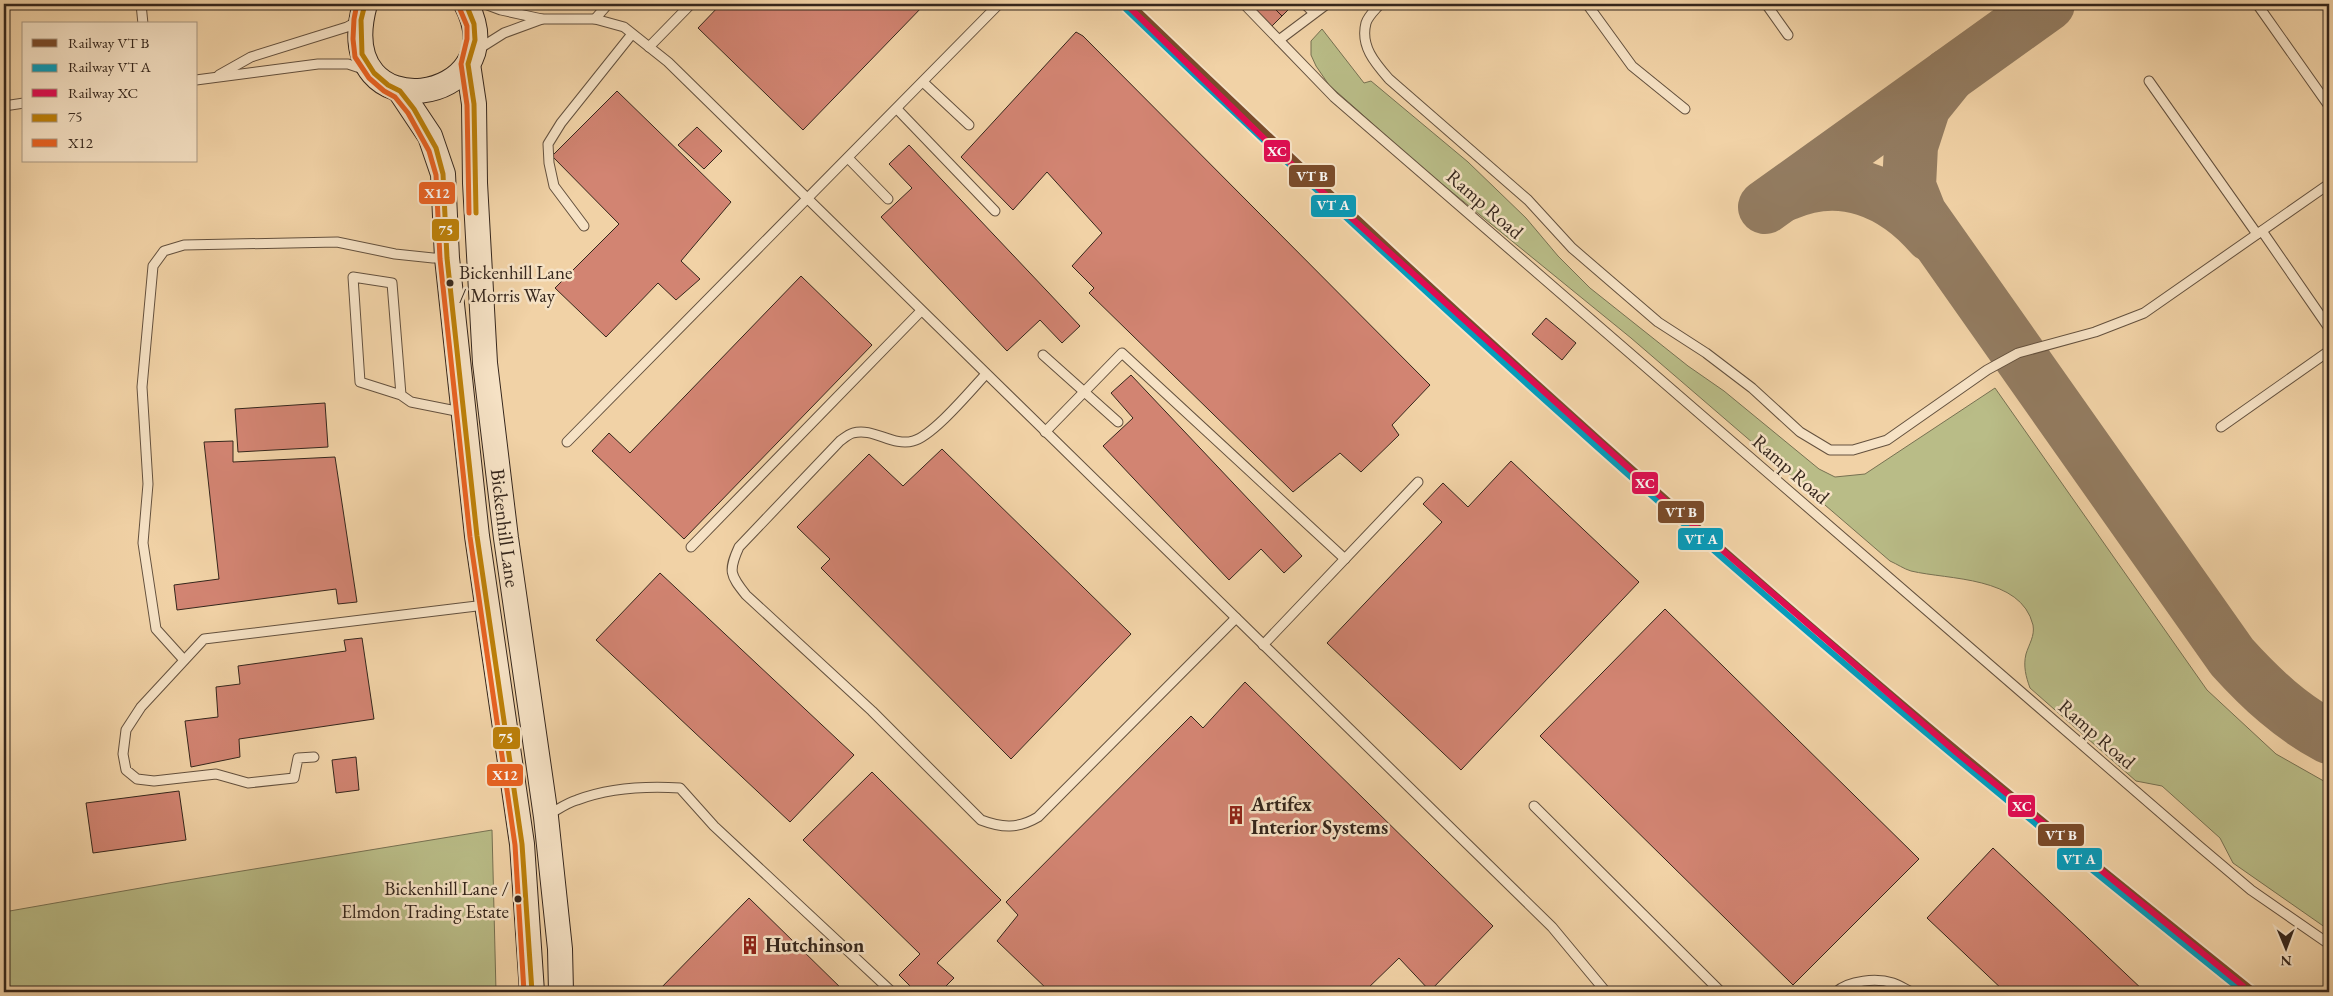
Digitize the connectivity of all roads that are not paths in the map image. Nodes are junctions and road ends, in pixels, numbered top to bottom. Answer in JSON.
{"nodes":[{"id":1,"x":141,"y":4,"type":"edge"},
{"id":2,"x":466,"y":4,"type":"edge"},
{"id":3,"x":485,"y":4,"type":"edge"},
{"id":4,"x":608,"y":4,"type":"edge"},
{"id":5,"x":691,"y":4,"type":"edge"},
{"id":6,"x":999,"y":4,"type":"edge"},
{"id":7,"x":1244,"y":4,"type":"edge"},
{"id":8,"x":1305,"y":4,"type":"edge"},
{"id":9,"x":1327,"y":4,"type":"edge"},
{"id":10,"x":1380,"y":4,"type":"edge"},
{"id":11,"x":1587,"y":4,"type":"edge"},
{"id":12,"x":1766,"y":4,"type":"edge"},
{"id":13,"x":2257,"y":4,"type":"edge"},
{"id":14,"x":363,"y":12,"type":"edge"},
{"id":15,"x":1314,"y":14,"type":"junction"},
{"id":16,"x":542,"y":19,"type":"junction"},
{"id":17,"x":595,"y":19,"type":"junction"},
{"id":18,"x":143,"y":22,"type":"edge"},
{"id":19,"x":632,"y":34,"type":"junction"},
{"id":20,"x":1788,"y":35,"type":"dead end"},
{"id":21,"x":1280,"y":40,"type":"junction"},
{"id":22,"x":649,"y":47,"type":"junction"},
{"id":23,"x":470,"y":59,"type":"junction"},
{"id":24,"x":374,"y":73,"type":"junction"},
{"id":25,"x":214,"y":78,"type":"junction"},
{"id":26,"x":198,"y":80,"type":"edge"},
{"id":27,"x":2149,"y":81,"type":"dead end"},
{"id":28,"x":923,"y":82,"type":"junction"},
{"id":29,"x":400,"y":91,"type":"junction"},
{"id":30,"x":22,"y":103,"type":"edge"},
{"id":31,"x":4,"y":106,"type":"edge"},
{"id":32,"x":2329,"y":106,"type":"edge"},
{"id":33,"x":897,"y":108,"type":"junction"},
{"id":34,"x":1685,"y":109,"type":"dead end"},
{"id":35,"x":969,"y":125,"type":"dead end"},
{"id":36,"x":848,"y":158,"type":"junction"},
{"id":37,"x":2329,"y":184,"type":"edge"},
{"id":38,"x":888,"y":199,"type":"dead end"},
{"id":39,"x":808,"y":200,"type":"junction"},
{"id":40,"x":995,"y":211,"type":"dead end"},
{"id":41,"x":584,"y":226,"type":"dead end"},
{"id":42,"x":2259,"y":233,"type":"junction"},
{"id":43,"x":447,"y":258,"type":"junction"},
{"id":44,"x":921,"y":311,"type":"junction"},
{"id":45,"x":2329,"y":328,"type":"edge"},
{"id":46,"x":2329,"y":350,"type":"edge"},
{"id":47,"x":1044,"y":355,"type":"dead end"},
{"id":48,"x":986,"y":374,"type":"junction"},
{"id":49,"x":1083,"y":393,"type":"junction"},
{"id":50,"x":401,"y":395,"type":"junction"},
{"id":51,"x":464,"y":412,"type":"junction"},
{"id":52,"x":1118,"y":422,"type":"dead end"},
{"id":53,"x":2221,"y":428,"type":"dead end"},
{"id":54,"x":1045,"y":432,"type":"junction"},
{"id":55,"x":567,"y":442,"type":"dead end"},
{"id":56,"x":1418,"y":482,"type":"dead end"},
{"id":57,"x":691,"y":547,"type":"dead end"},
{"id":58,"x":1345,"y":559,"type":"junction"},
{"id":59,"x":488,"y":605,"type":"junction"},
{"id":60,"x":1236,"y":618,"type":"junction"},
{"id":61,"x":1263,"y":645,"type":"junction"},
{"id":62,"x":184,"y":660,"type":"junction"},
{"id":63,"x":314,"y":757,"type":"dead end"},
{"id":64,"x":1534,"y":806,"type":"dead end"},
{"id":65,"x":546,"y":817,"type":"junction"},
{"id":66,"x":2329,"y":944,"type":"edge"},
{"id":67,"x":532,"y":992,"type":"edge"},
{"id":68,"x":561,"y":992,"type":"edge"},
{"id":69,"x":892,"y":992,"type":"edge"},
{"id":70,"x":1606,"y":992,"type":"edge"},
{"id":71,"x":1721,"y":992,"type":"edge"},
{"id":72,"x":1836,"y":992,"type":"edge"},
{"id":73,"x":1911,"y":992,"type":"edge"}],
"edges":[{"from":1,"to":18,"type":"lane"},
{"from":2,"to":23,"type":"main road","name":"Bickenhill Lane"},
{"from":3,"to":16,"type":"lane"},
{"from":4,"to":17,"type":"lane"},
{"from":5,"to":22,"type":"lane"},
{"from":6,"to":28,"type":"lane"},
{"from":7,"to":21,"type":"lane","name":"Ramp Road"},
{"from":8,"to":15,"type":"lane"},
{"from":9,"to":15,"type":"lane"},
{"from":10,"to":42,"type":"lane"},
{"from":11,"to":34,"type":"lane"},
{"from":12,"to":20,"type":"lane"},
{"from":13,"to":32,"type":"lane"},
{"from":14,"to":24,"type":"main road"},
{"from":14,"to":25,"type":"lane"},
{"from":15,"to":21,"type":"lane"},
{"from":16,"to":17,"type":"lane"},
{"from":16,"to":23,"type":"lane"},
{"from":17,"to":19,"type":"lane"},
{"from":19,"to":22,"type":"lane"},
{"from":19,"to":41,"type":"lane"},
{"from":21,"to":66,"type":"lane","name":"Ramp Road"},
{"from":22,"to":39,"type":"lane"},
{"from":23,"to":29,"type":"main road"},
{"from":23,"to":65,"type":"main road","name":"Bickenhill Lane"},
{"from":24,"to":25,"type":"lane"},
{"from":24,"to":29,"type":"main road"},
{"from":25,"to":26,"type":"lane"},
{"from":27,"to":42,"type":"lane"},
{"from":28,"to":33,"type":"lane"},
{"from":28,"to":35,"type":"lane"},
{"from":29,"to":43,"type":"main road","name":"Bickenhill Lane"},
{"from":30,"to":31,"type":"lane"},
{"from":33,"to":36,"type":"lane"},
{"from":33,"to":40,"type":"lane"},
{"from":36,"to":38,"type":"lane"},
{"from":36,"to":39,"type":"lane"},
{"from":37,"to":42,"type":"lane"},
{"from":39,"to":44,"type":"lane"},
{"from":39,"to":55,"type":"lane"},
{"from":42,"to":45,"type":"lane"},
{"from":43,"to":51,"type":"main road","name":"Bickenhill Lane"},
{"from":43,"to":62,"type":"lane"},
{"from":44,"to":48,"type":"lane"},
{"from":44,"to":57,"type":"lane"},
{"from":46,"to":53,"type":"lane"},
{"from":47,"to":49,"type":"lane"},
{"from":48,"to":54,"type":"lane"},
{"from":48,"to":60,"type":"lane"},
{"from":49,"to":52,"type":"lane"},
{"from":49,"to":54,"type":"lane"},
{"from":49,"to":58,"type":"lane"},
{"from":50,"to":50,"type":"lane"},
{"from":50,"to":51,"type":"lane"},
{"from":51,"to":59,"type":"main road","name":"Bickenhill Lane"},
{"from":54,"to":60,"type":"lane"},
{"from":56,"to":58,"type":"lane"},
{"from":58,"to":61,"type":"lane"},
{"from":59,"to":62,"type":"lane"},
{"from":59,"to":67,"type":"main road","name":"Bickenhill Lane"},
{"from":60,"to":61,"type":"lane"},
{"from":61,"to":70,"type":"lane"},
{"from":62,"to":63,"type":"lane"},
{"from":64,"to":71,"type":"lane"},
{"from":65,"to":68,"type":"main road","name":"Bickenhill Lane"},
{"from":65,"to":69,"type":"lane"},
{"from":72,"to":73,"type":"lane"}]}
